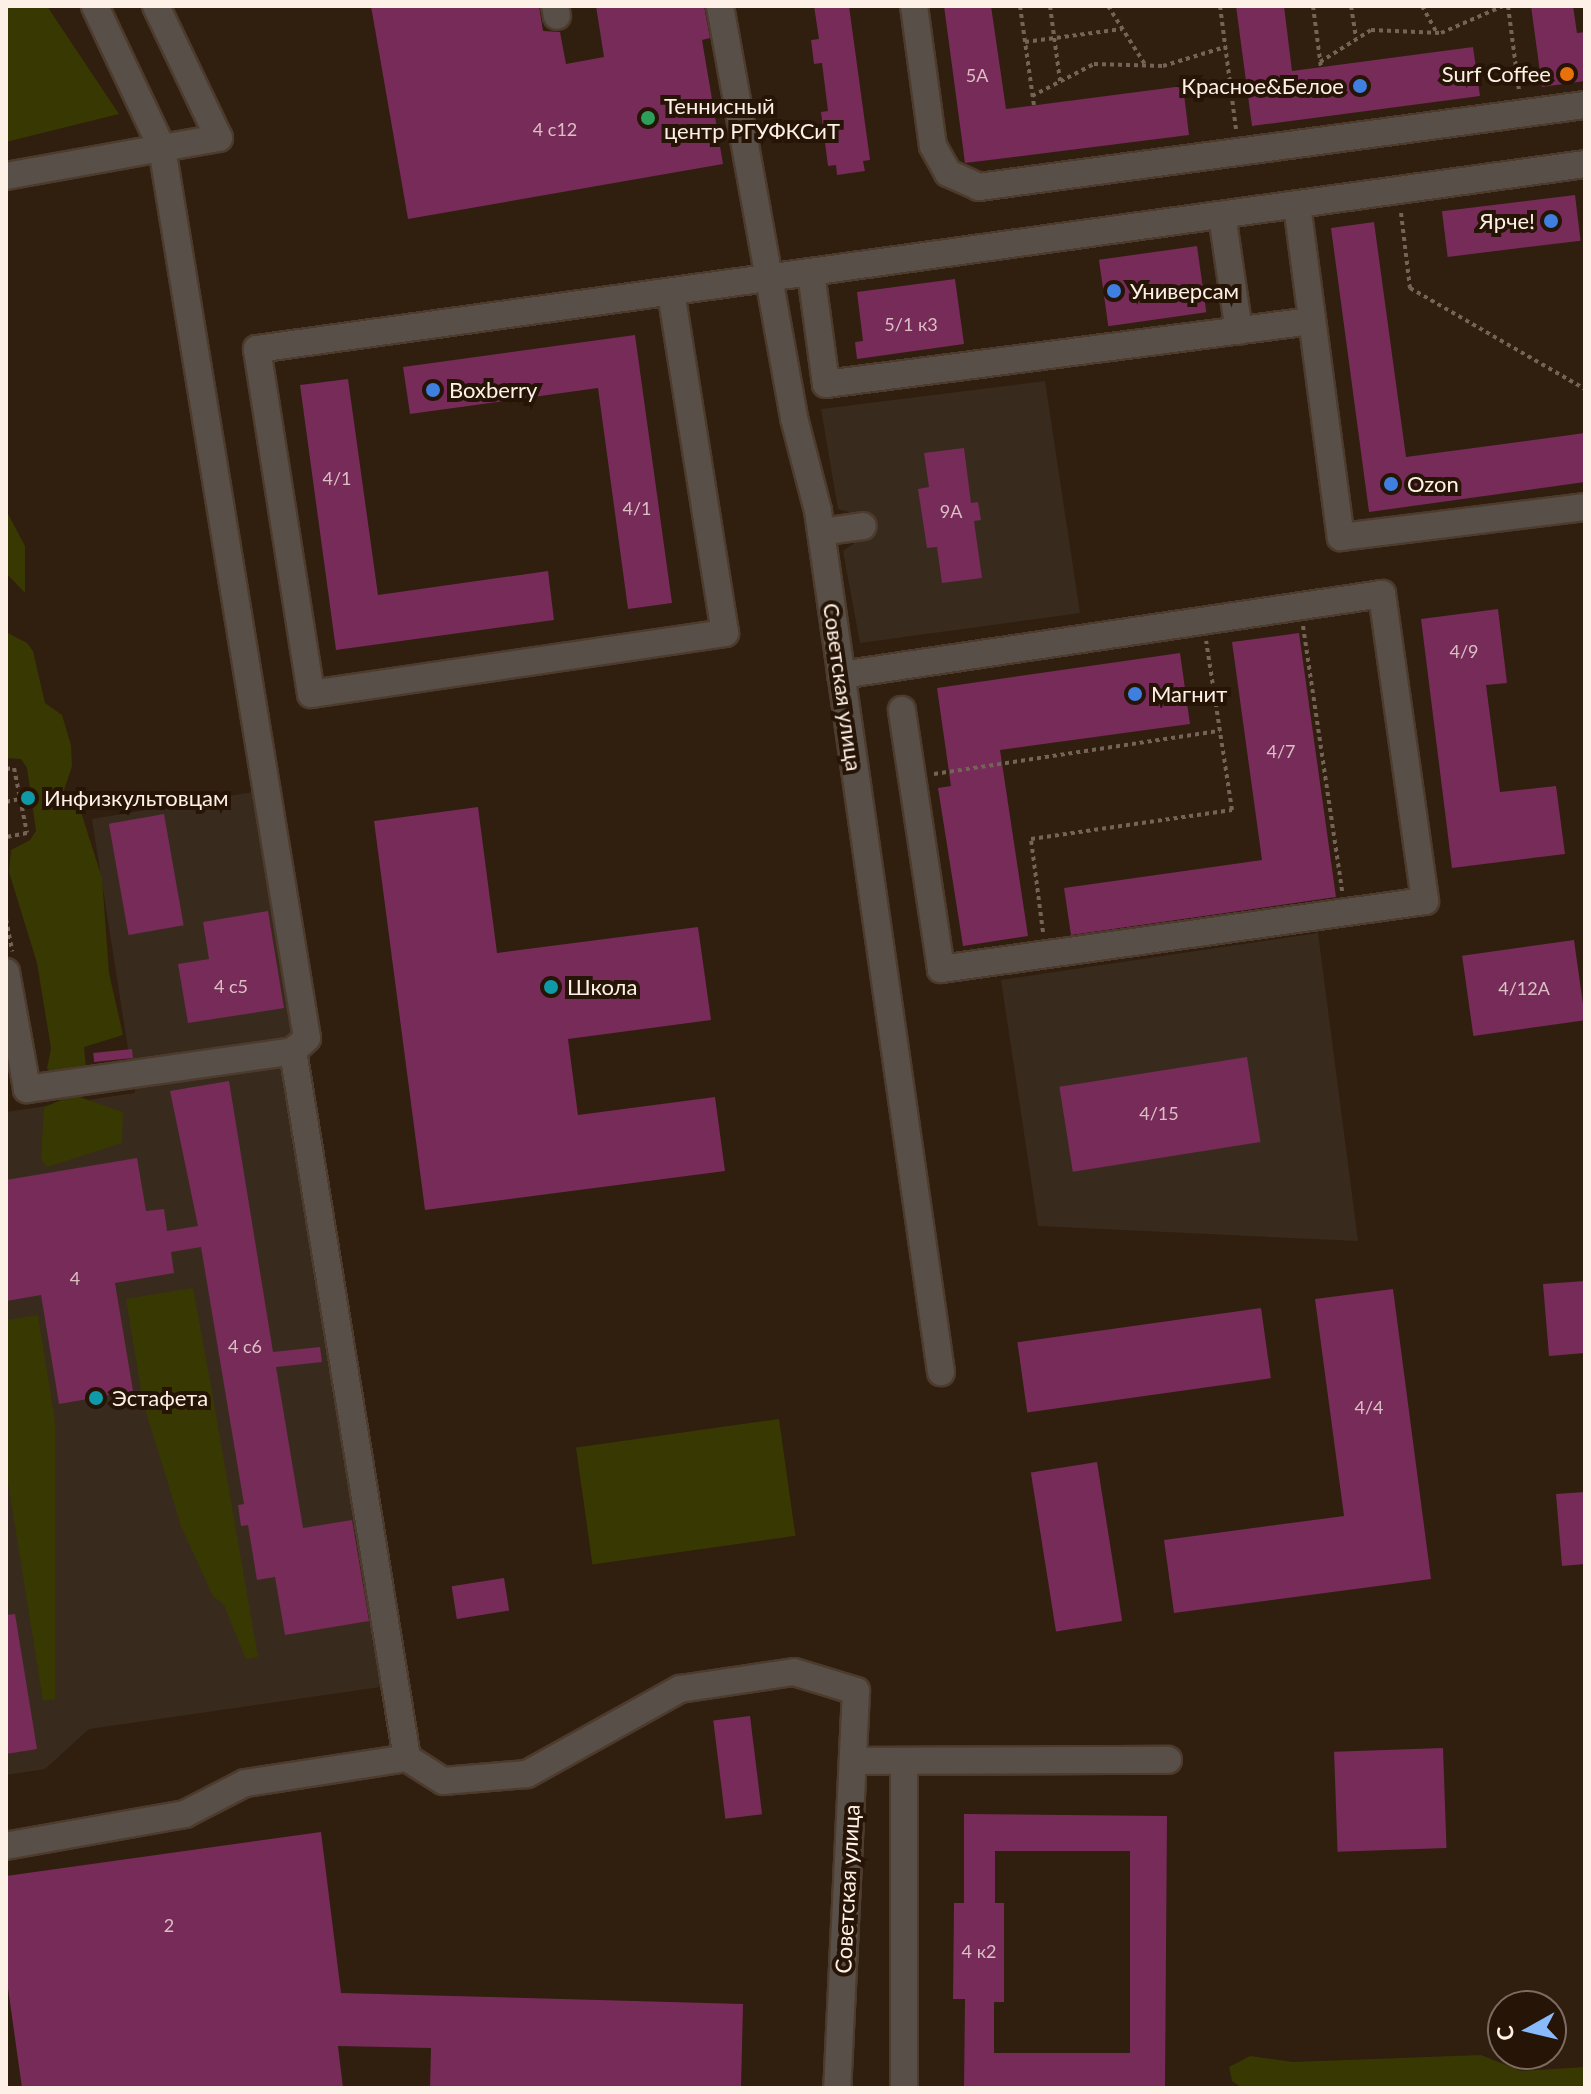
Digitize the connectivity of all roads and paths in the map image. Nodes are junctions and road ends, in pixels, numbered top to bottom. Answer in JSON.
{"nodes":[{"id":1,"x":95,"y":6,"type":"edge"},
{"id":2,"x":156,"y":6,"type":"edge"},
{"id":3,"x":720,"y":6,"type":"edge"},
{"id":4,"x":914,"y":6,"type":"edge"},
{"id":5,"x":1020,"y":6,"type":"edge"},
{"id":6,"x":1050,"y":6,"type":"edge"},
{"id":7,"x":1108,"y":6,"type":"edge"},
{"id":8,"x":1220,"y":6,"type":"edge"},
{"id":9,"x":1313,"y":6,"type":"edge"},
{"id":10,"x":1351,"y":6,"type":"edge"},
{"id":11,"x":1422,"y":6,"type":"edge"},
{"id":12,"x":1505,"y":6,"type":"edge"},
{"id":13,"x":1122,"y":29,"type":"junction"},
{"id":14,"x":1437,"y":33,"type":"junction"},
{"id":15,"x":1054,"y":38,"type":"junction"},
{"id":16,"x":1356,"y":38,"type":"junction"},
{"id":17,"x":1025,"y":42,"type":"junction"},
{"id":18,"x":1225,"y":47,"type":"junction"},
{"id":19,"x":1146,"y":66,"type":"junction"},
{"id":20,"x":1060,"y":81,"type":"junction"},
{"id":21,"x":1032,"y":96,"type":"junction"},
{"id":22,"x":1034,"y":105,"type":"dead end"},
{"id":23,"x":1585,"y":105,"type":"edge"},
{"id":24,"x":1522,"y":113,"type":"junction"},
{"id":25,"x":162,"y":148,"type":"junction"},
{"id":26,"x":1239,"y":151,"type":"junction"},
{"id":27,"x":1585,"y":164,"type":"edge"},
{"id":28,"x":6,"y":176,"type":"edge"},
{"id":29,"x":1398,"y":190,"type":"junction"},
{"id":30,"x":1297,"y":205,"type":"junction"},
{"id":31,"x":1222,"y":215,"type":"junction"},
{"id":32,"x":811,"y":273,"type":"junction"},
{"id":33,"x":769,"y":279,"type":"junction"},
{"id":34,"x":671,"y":292,"type":"junction"},
{"id":35,"x":1312,"y":321,"type":"junction"},
{"id":36,"x":1239,"y":331,"type":"junction"},
{"id":37,"x":1585,"y":389,"type":"edge"},
{"id":38,"x":1585,"y":507,"type":"edge"},
{"id":39,"x":863,"y":526,"type":"dead end"},
{"id":40,"x":821,"y":532,"type":"junction"},
{"id":41,"x":1300,"y":606,"type":"junction"},
{"id":42,"x":1203,"y":621,"type":"junction"},
{"id":43,"x":841,"y":675,"type":"junction"},
{"id":44,"x":902,"y":710,"type":"dead end"},
{"id":45,"x":1220,"y":731,"type":"junction"},
{"id":46,"x":6,"y":769,"type":"edge"},
{"id":47,"x":912,"y":777,"type":"junction"},
{"id":48,"x":20,"y":799,"type":"junction"},
{"id":49,"x":6,"y":802,"type":"edge"},
{"id":50,"x":6,"y":837,"type":"edge"},
{"id":51,"x":1346,"y":913,"type":"junction"},
{"id":52,"x":1046,"y":954,"type":"junction"},
{"id":53,"x":6,"y":972,"type":"edge"},
{"id":54,"x":293,"y":1051,"type":"junction"},
{"id":55,"x":941,"y":1372,"type":"dead end"},
{"id":56,"x":407,"y":1758,"type":"junction"},
{"id":57,"x":1168,"y":1760,"type":"dead end"},
{"id":58,"x":853,"y":1761,"type":"junction"},
{"id":59,"x":904,"y":1761,"type":"junction"},
{"id":60,"x":6,"y":1846,"type":"edge"},
{"id":61,"x":837,"y":2088,"type":"edge"},
{"id":62,"x":904,"y":2088,"type":"edge"}],
"edges":[{"from":1,"to":25,"type":"street"},
{"from":2,"to":25,"type":"street"},
{"from":3,"to":33,"type":"street","name":"Советская улица"},
{"from":4,"to":26,"type":"street"},
{"from":5,"to":17,"type":"path"},
{"from":6,"to":15,"type":"path"},
{"from":7,"to":13,"type":"path"},
{"from":8,"to":18,"type":"path"},
{"from":9,"to":16,"type":"path"},
{"from":10,"to":16,"type":"path"},
{"from":11,"to":14,"type":"path"},
{"from":12,"to":14,"type":"path"},
{"from":12,"to":24,"type":"path"},
{"from":13,"to":15,"type":"path"},
{"from":13,"to":19,"type":"path"},
{"from":14,"to":16,"type":"path"},
{"from":15,"to":17,"type":"path"},
{"from":15,"to":20,"type":"path"},
{"from":17,"to":21,"type":"path"},
{"from":18,"to":19,"type":"path"},
{"from":18,"to":26,"type":"path"},
{"from":19,"to":20,"type":"path"},
{"from":20,"to":21,"type":"path"},
{"from":21,"to":22,"type":"path"},
{"from":23,"to":24,"type":"street"},
{"from":24,"to":26,"type":"street"},
{"from":25,"to":28,"type":"street"},
{"from":25,"to":54,"type":"street"},
{"from":27,"to":29,"type":"street"},
{"from":29,"to":30,"type":"street"},
{"from":29,"to":37,"type":"path"},
{"from":30,"to":31,"type":"street"},
{"from":30,"to":35,"type":"street"},
{"from":31,"to":32,"type":"street"},
{"from":31,"to":36,"type":"street"},
{"from":32,"to":33,"type":"street"},
{"from":32,"to":36,"type":"street"},
{"from":33,"to":34,"type":"street"},
{"from":33,"to":40,"type":"street","name":"Советская улица"},
{"from":34,"to":34,"type":"street"},
{"from":35,"to":36,"type":"street"},
{"from":35,"to":38,"type":"street"},
{"from":39,"to":40,"type":"street"},
{"from":40,"to":43,"type":"street","name":"Советская улица"},
{"from":41,"to":42,"type":"street"},
{"from":41,"to":51,"type":"path"},
{"from":41,"to":51,"type":"street"},
{"from":42,"to":43,"type":"street"},
{"from":42,"to":45,"type":"path"},
{"from":43,"to":55,"type":"street","name":"Советская улица"},
{"from":44,"to":47,"type":"street"},
{"from":45,"to":47,"type":"path"},
{"from":45,"to":52,"type":"path"},
{"from":46,"to":48,"type":"path"},
{"from":47,"to":52,"type":"street"},
{"from":48,"to":49,"type":"path"},
{"from":48,"to":50,"type":"path"},
{"from":51,"to":52,"type":"street"},
{"from":53,"to":54,"type":"street"},
{"from":54,"to":56,"type":"street"},
{"from":56,"to":58,"type":"street","name":"Советская улица"},
{"from":56,"to":60,"type":"street"},
{"from":57,"to":59,"type":"street"},
{"from":58,"to":59,"type":"street"},
{"from":58,"to":61,"type":"street","name":"Советская улица"},
{"from":59,"to":62,"type":"street"}]}
